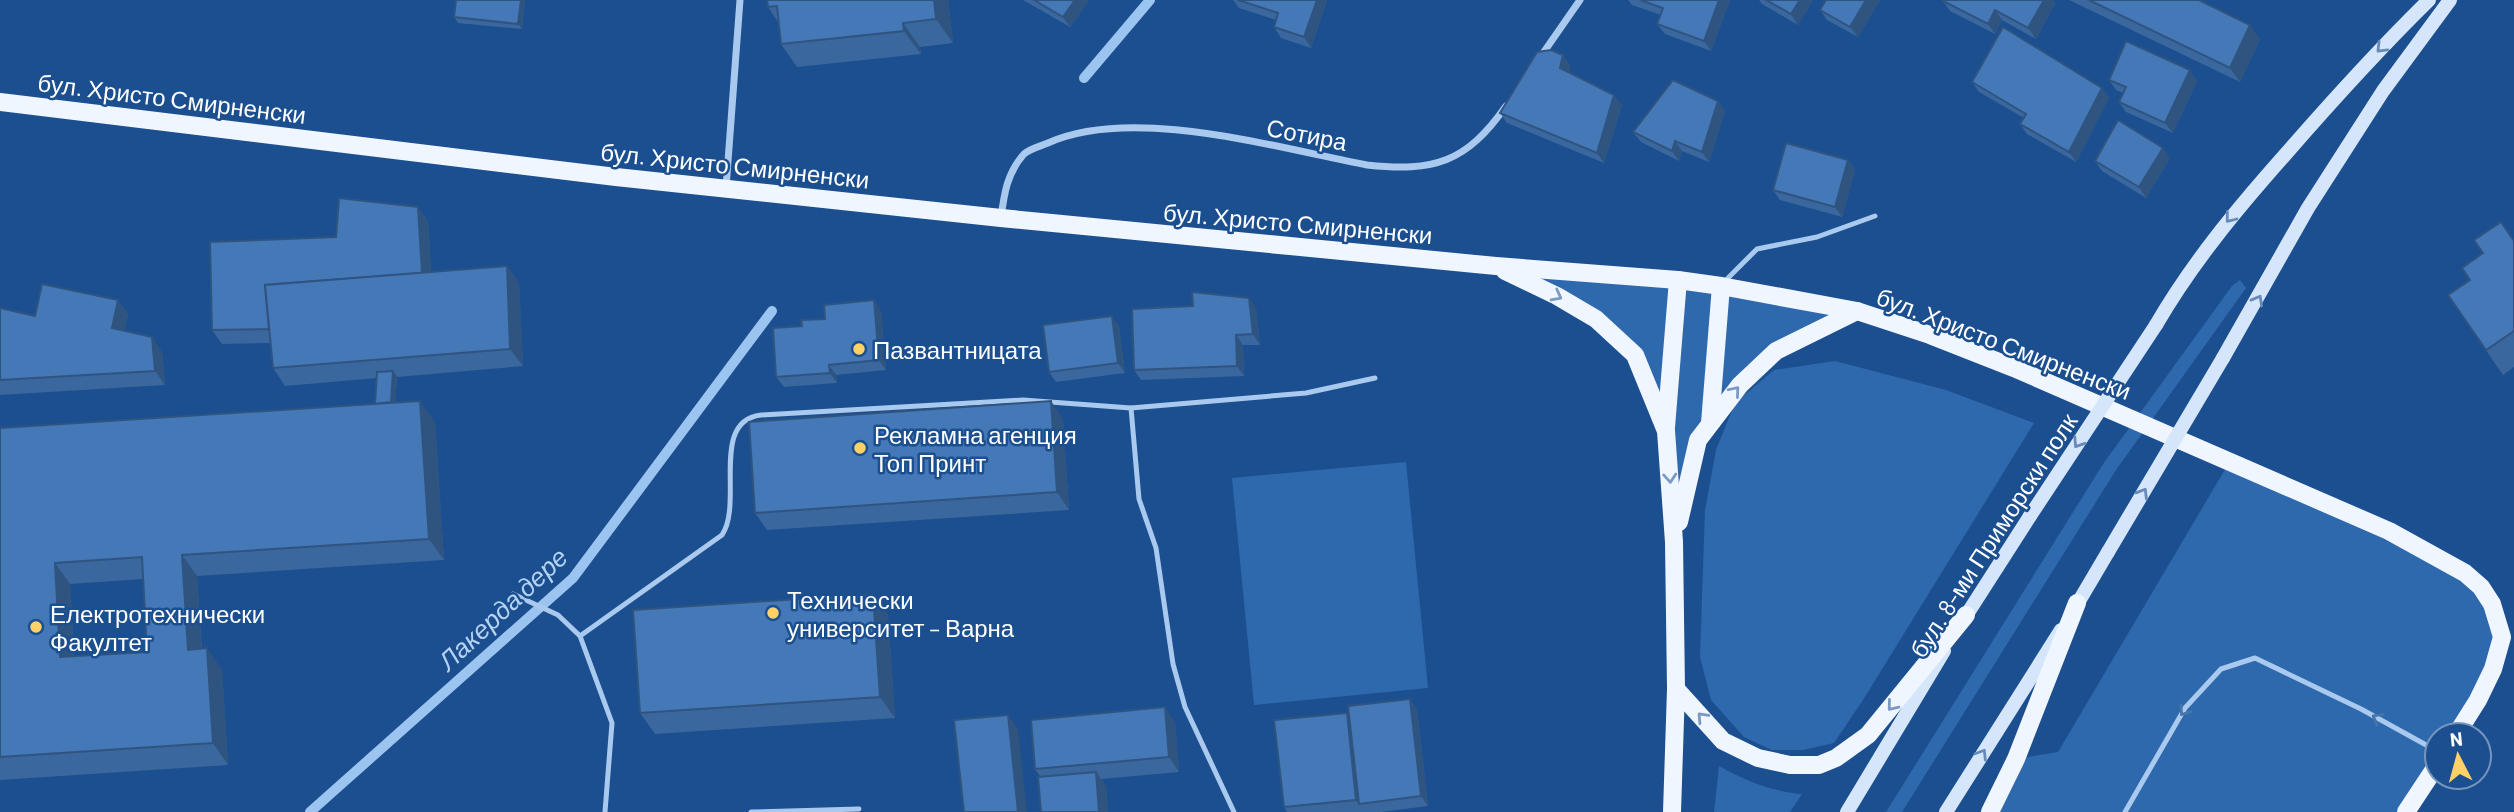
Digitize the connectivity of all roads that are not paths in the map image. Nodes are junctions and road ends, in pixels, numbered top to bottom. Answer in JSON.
{"nodes":[{"id":1,"x":740,"y":0,"type":"edge"},
{"id":2,"x":1580,"y":0,"type":"edge"},
{"id":3,"x":2429,"y":0,"type":"edge"},
{"id":4,"x":2450,"y":0,"type":"edge"},
{"id":5,"x":1532,"y":69,"type":"edge"},
{"id":6,"x":0,"y":102,"type":"edge"},
{"id":7,"x":1508,"y":103,"type":"edge"},
{"id":8,"x":726,"y":188,"type":"junction"},
{"id":9,"x":1875,"y":216,"type":"dead end"},
{"id":10,"x":1001,"y":218,"type":"junction"},
{"id":11,"x":1496,"y":266,"type":"junction"},
{"id":12,"x":1678,"y":280,"type":"junction"},
{"id":13,"x":1721,"y":286,"type":"junction"},
{"id":14,"x":1857,"y":312,"type":"junction"},
{"id":15,"x":1375,"y":378,"type":"dead end"},
{"id":16,"x":1131,"y":408,"type":"junction"},
{"id":17,"x":1710,"y":423,"type":"junction"},
{"id":18,"x":1666,"y":431,"type":"junction"},
{"id":19,"x":1674,"y":542,"type":"junction"},
{"id":20,"x":513,"y":594,"type":"dead end"},
{"id":21,"x":2077,"y":603,"type":"junction"},
{"id":22,"x":1966,"y":615,"type":"junction"},
{"id":23,"x":580,"y":636,"type":"junction"},
{"id":24,"x":2508,"y":638,"type":"edge"},
{"id":25,"x":1676,"y":689,"type":"junction"},
{"id":26,"x":2465,"y":721,"type":"edge"},
{"id":27,"x":2423,"y":743,"type":"edge"},
{"id":28,"x":2423,"y":786,"type":"edge"},
{"id":29,"x":859,"y":809,"type":"dead end"},
{"id":30,"x":605,"y":812,"type":"edge"},
{"id":31,"x":751,"y":812,"type":"edge"},
{"id":32,"x":1234,"y":812,"type":"edge"},
{"id":33,"x":1672,"y":812,"type":"edge"},
{"id":34,"x":1847,"y":812,"type":"edge"},
{"id":35,"x":1946,"y":812,"type":"edge"},
{"id":36,"x":1990,"y":812,"type":"edge"},
{"id":37,"x":2125,"y":812,"type":"edge"},
{"id":38,"x":2406,"y":812,"type":"edge"}],
"edges":[{"from":1,"to":8,"type":"street"},
{"from":2,"to":5,"type":"street"},
{"from":3,"to":22,"type":"main road","name":"бул. 8-ми Приморски полк","one_way":true,"bridge":true},
{"from":21,"to":4,"type":"main road","one_way":true,"bridge":true},
{"from":6,"to":8,"type":"main road","name":"бул. Христо Смирненски"},
{"from":7,"to":10,"type":"street","name":"Сотира"},
{"from":8,"to":10,"type":"main road","name":"бул. Христо Смирненски"},
{"from":9,"to":13,"type":"lane"},
{"from":10,"to":11,"type":"main road","name":"бул. Христо Смирненски"},
{"from":11,"to":12,"type":"main road","name":"бул. Христо Смирненски"},
{"from":11,"to":18,"type":"main road","one_way":true},
{"from":12,"to":13,"type":"main road","name":"бул. Христо Смирненски"},
{"from":12,"to":18,"type":"main road"},
{"from":13,"to":14,"type":"main road","name":"бул. Христо Смирненски"},
{"from":13,"to":17,"type":"main road"},
{"from":17,"to":14,"type":"main road","one_way":true},
{"from":14,"to":24,"type":"main road","name":"бул. Христо Смирненски"},
{"from":15,"to":16,"type":"lane"},
{"from":16,"to":23,"type":"lane"},
{"from":16,"to":32,"type":"lane"},
{"from":17,"to":19,"type":"main road"},
{"from":18,"to":19,"type":"main road","one_way":true},
{"from":19,"to":25,"type":"main road"},
{"from":20,"to":23,"type":"lane"},
{"from":35,"to":21,"type":"main road","one_way":true},
{"from":21,"to":36,"type":"main road"},
{"from":22,"to":25,"type":"main road","one_way":true},
{"from":22,"to":34,"type":"main road","name":"бул. 8-ми Приморски полк"},
{"from":23,"to":30,"type":"lane"},
{"from":24,"to":26,"type":"main road"},
{"from":25,"to":33,"type":"main road"},
{"from":27,"to":37,"type":"lane","one_way":true},
{"from":28,"to":38,"type":"main road"},
{"from":29,"to":31,"type":"lane"}]}
